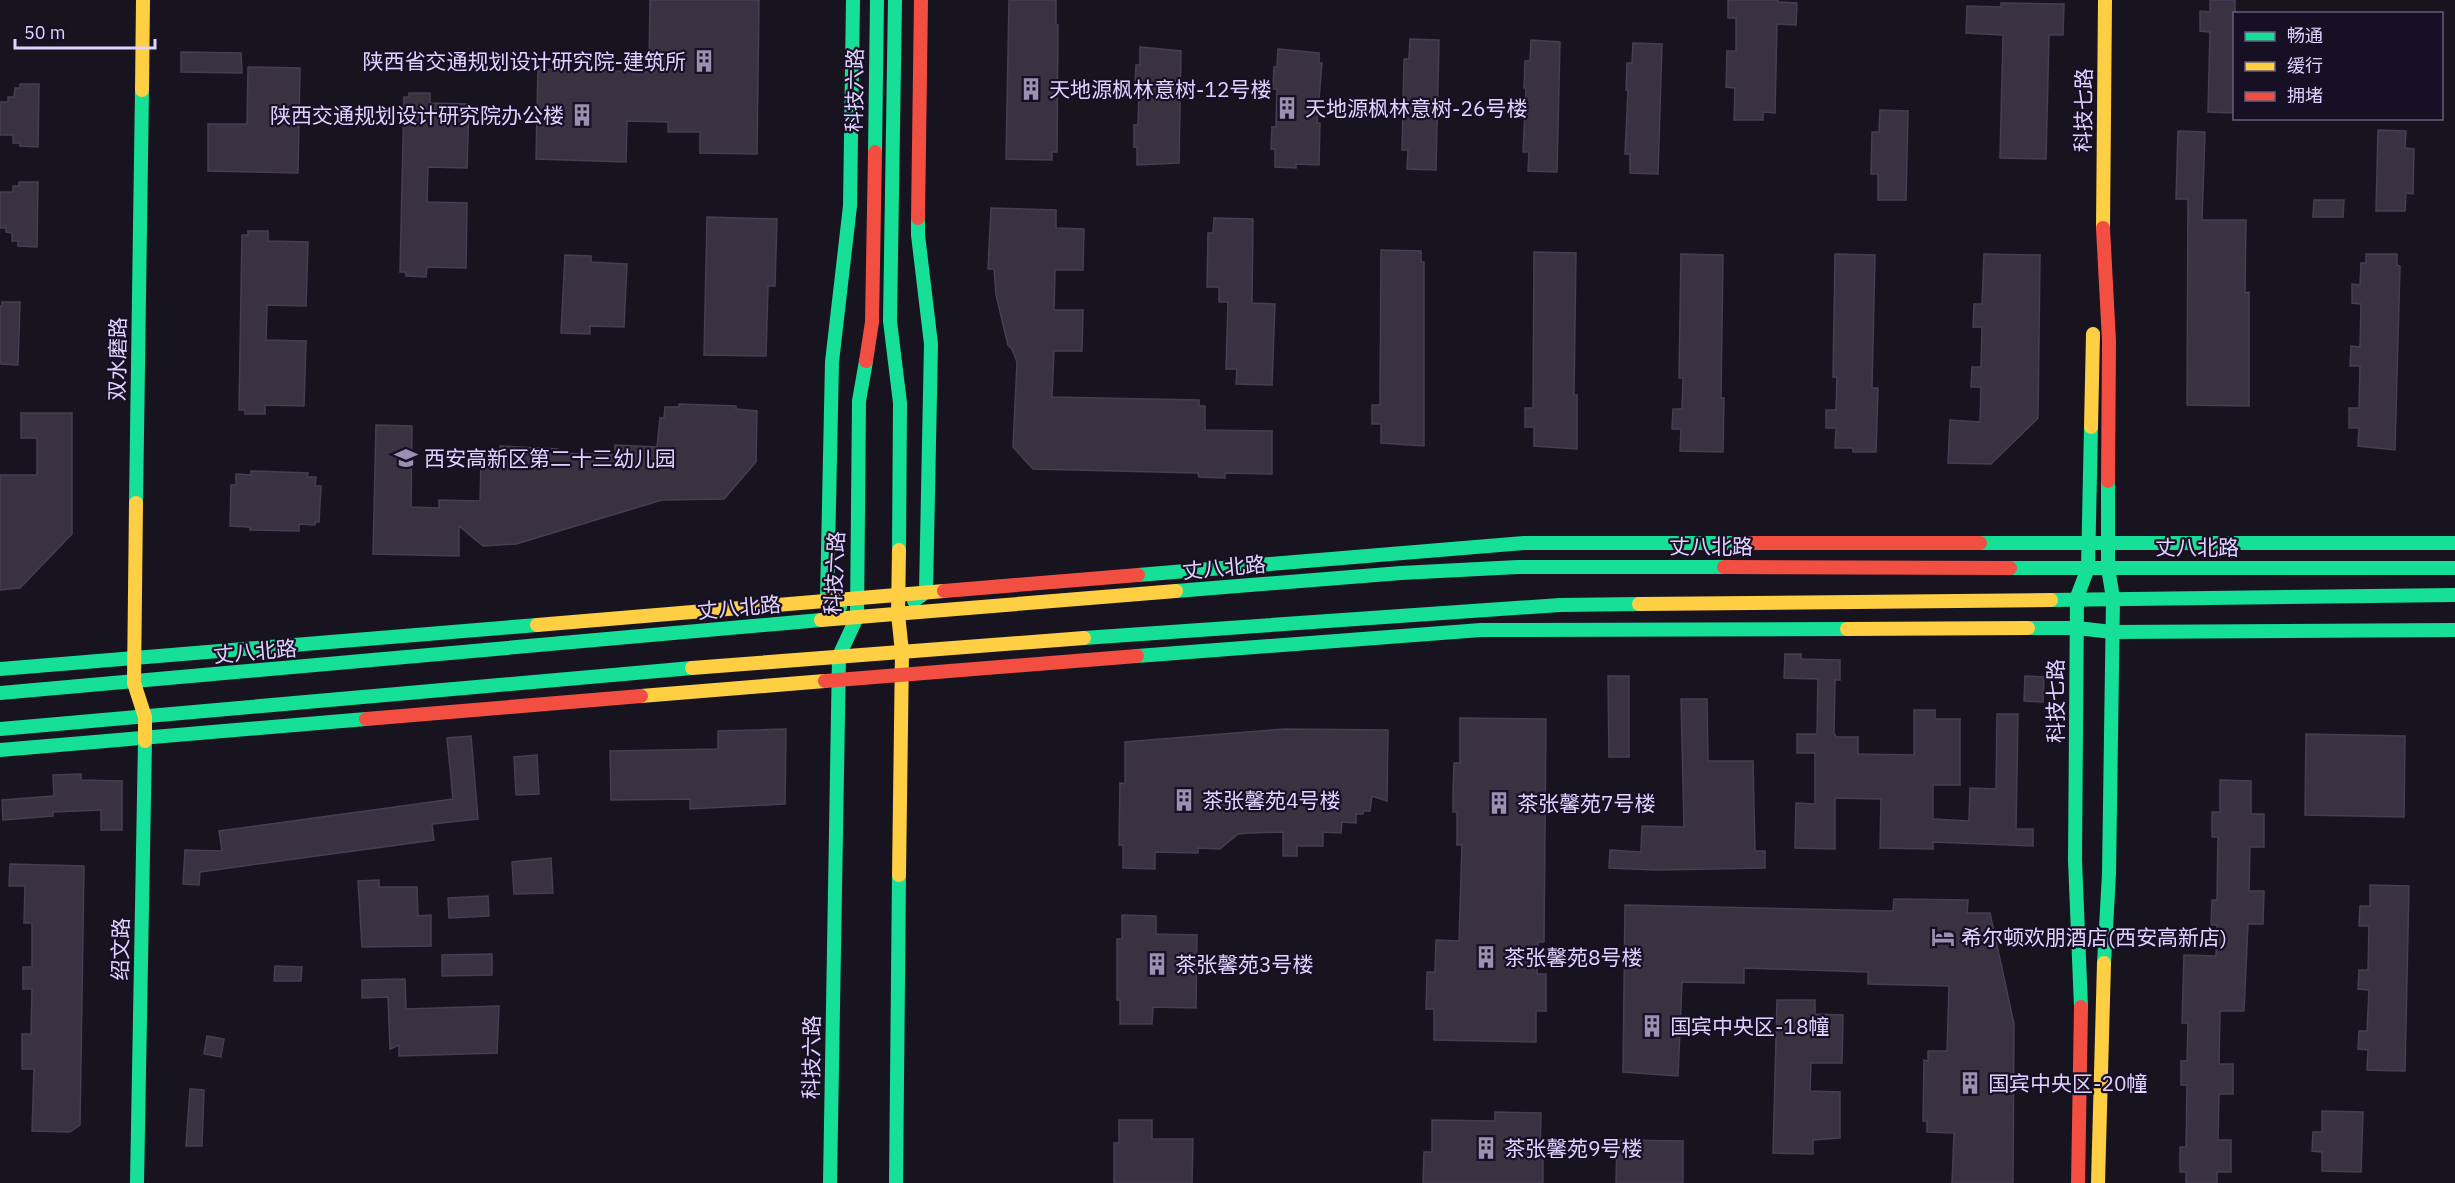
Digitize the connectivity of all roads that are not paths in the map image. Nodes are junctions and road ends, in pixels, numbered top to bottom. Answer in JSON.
{"nodes":[{"id":1,"x":143,"y":0,"type":"edge"},
{"id":2,"x":853,"y":0,"type":"edge"},
{"id":3,"x":877,"y":0,"type":"edge"},
{"id":4,"x":895,"y":0,"type":"edge"},
{"id":5,"x":921,"y":0,"type":"edge"},
{"id":6,"x":2105,"y":0,"type":"edge"},
{"id":7,"x":2103,"y":221,"type":"junction"},
{"id":8,"x":2088,"y":542,"type":"junction"},
{"id":9,"x":2109,"y":542,"type":"junction"},
{"id":10,"x":2455,"y":543,"type":"edge"},
{"id":11,"x":2088,"y":568,"type":"junction"},
{"id":12,"x":2108,"y":568,"type":"junction"},
{"id":13,"x":2455,"y":568,"type":"edge"},
{"id":14,"x":926,"y":592,"type":"junction"},
{"id":15,"x":898,"y":594,"type":"junction"},
{"id":16,"x":2455,"y":595,"type":"edge"},
{"id":17,"x":857,"y":597,"type":"junction"},
{"id":18,"x":2077,"y":597,"type":"junction"},
{"id":19,"x":2113,"y":598,"type":"junction"},
{"id":20,"x":827,"y":600,"type":"junction"},
{"id":21,"x":898,"y":614,"type":"junction"},
{"id":22,"x":856,"y":617,"type":"junction"},
{"id":23,"x":2077,"y":628,"type":"junction"},
{"id":24,"x":2455,"y":630,"type":"edge"},
{"id":25,"x":2112,"y":632,"type":"junction"},
{"id":26,"x":902,"y":652,"type":"junction"},
{"id":27,"x":839,"y":656,"type":"junction"},
{"id":28,"x":135,"y":658,"type":"junction"},
{"id":29,"x":0,"y":669,"type":"edge"},
{"id":30,"x":902,"y":674,"type":"junction"},
{"id":31,"x":839,"y":679,"type":"junction"},
{"id":32,"x":134,"y":683,"type":"junction"},
{"id":33,"x":0,"y":693,"type":"edge"},
{"id":34,"x":145,"y":717,"type":"junction"},
{"id":35,"x":0,"y":729,"type":"edge"},
{"id":36,"x":145,"y":738,"type":"junction"},
{"id":37,"x":0,"y":750,"type":"edge"},
{"id":38,"x":137,"y":1183,"type":"edge"},
{"id":39,"x":830,"y":1183,"type":"edge"},
{"id":40,"x":896,"y":1183,"type":"edge"},
{"id":41,"x":2078,"y":1183,"type":"edge"},
{"id":42,"x":2098,"y":1183,"type":"edge"}],
"edges":[{"from":1,"to":28,"type":"main road","name":"双水磨路"},
{"from":2,"to":20,"type":"main road"},
{"from":3,"to":17,"type":"main road","name":"科技六路"},
{"from":4,"to":15,"type":"main road","name":"科技六路"},
{"from":5,"to":14,"type":"main road"},
{"from":6,"to":7,"type":"main road","name":"科技七路"},
{"from":7,"to":8,"type":"main road","name":"科技七路"},
{"from":7,"to":9,"type":"main road","name":"科技七路"},
{"from":8,"to":9,"type":"main road"},
{"from":8,"to":11,"type":"main road","name":"科技七路"},
{"from":8,"to":14,"type":"main road"},
{"from":9,"to":10,"type":"main road"},
{"from":9,"to":12,"type":"main road","name":"科技七路"},
{"from":11,"to":12,"type":"main road","name":"丈八北路"},
{"from":11,"to":18,"type":"main road","name":"科技七路"},
{"from":11,"to":21,"type":"main road","name":"丈八北路"},
{"from":12,"to":13,"type":"main road","name":"丈八北路"},
{"from":12,"to":19,"type":"main road","name":"科技七路"},
{"from":14,"to":15,"type":"main road"},
{"from":14,"to":21,"type":"main road"},
{"from":15,"to":17,"type":"main road"},
{"from":15,"to":21,"type":"main road","name":"科技六路"},
{"from":16,"to":19,"type":"main road"},
{"from":17,"to":20,"type":"main road"},
{"from":17,"to":22,"type":"main road","name":"科技六路"},
{"from":18,"to":19,"type":"main road"},
{"from":18,"to":23,"type":"main road","name":"科技七路"},
{"from":18,"to":26,"type":"main road"},
{"from":19,"to":25,"type":"main road","name":"科技七路"},
{"from":20,"to":22,"type":"main road"},
{"from":20,"to":28,"type":"main road"},
{"from":21,"to":22,"type":"main road","name":"丈八北路"},
{"from":21,"to":26,"type":"main road","name":"科技六路"},
{"from":22,"to":27,"type":"main road","name":"科技六路"},
{"from":22,"to":32,"type":"main road","name":"丈八北路"},
{"from":23,"to":25,"type":"main road"},
{"from":23,"to":30,"type":"main road"},
{"from":23,"to":41,"type":"main road","name":"科技七路"},
{"from":24,"to":25,"type":"main road"},
{"from":25,"to":42,"type":"main road","name":"科技七路"},
{"from":26,"to":27,"type":"main road"},
{"from":26,"to":30,"type":"main road","name":"科技六路"},
{"from":27,"to":31,"type":"main road","name":"科技六路"},
{"from":27,"to":34,"type":"main road"},
{"from":28,"to":29,"type":"main road"},
{"from":28,"to":32,"type":"main road","name":"双水磨路"},
{"from":30,"to":31,"type":"main road"},
{"from":30,"to":40,"type":"main road","name":"科技六路"},
{"from":31,"to":36,"type":"main road"},
{"from":31,"to":39,"type":"main road","name":"科技六路"},
{"from":32,"to":33,"type":"main road","name":"丈八北路"},
{"from":32,"to":34,"type":"main road","name":"双水磨路"},
{"from":34,"to":35,"type":"main road"},
{"from":34,"to":36,"type":"main road","name":"绍文路"},
{"from":36,"to":37,"type":"main road"},
{"from":36,"to":38,"type":"main road","name":"绍文路"}]}
